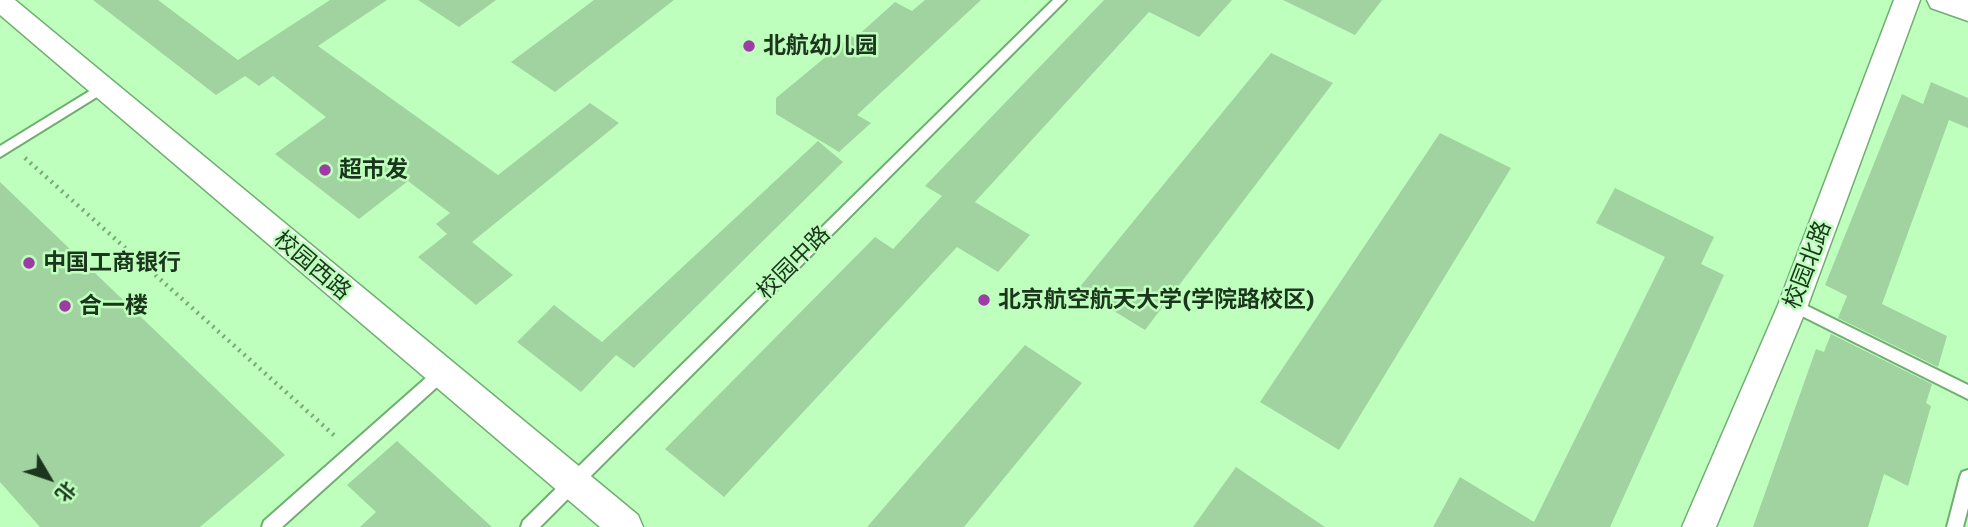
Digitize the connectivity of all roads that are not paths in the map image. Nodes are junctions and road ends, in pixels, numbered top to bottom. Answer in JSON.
{"nodes":[{"id":1,"x":1060,"y":0,"type":"edge"},
{"id":2,"x":1907,"y":0,"type":"edge"},
{"id":3,"x":1942,"y":0,"type":"edge"},
{"id":4,"x":0,"y":1,"type":"edge"},
{"id":5,"x":1968,"y":10,"type":"edge"},
{"id":6,"x":101,"y":89,"type":"junction"},
{"id":7,"x":6,"y":149,"type":"edge"},
{"id":8,"x":1793,"y":305,"type":"junction"},
{"id":9,"x":441,"y":374,"type":"junction"},
{"id":10,"x":1968,"y":392,"type":"edge"},
{"id":11,"x":1968,"y":477,"type":"edge"},
{"id":12,"x":574,"y":482,"type":"junction"},
{"id":13,"x":270,"y":527,"type":"edge"},
{"id":14,"x":529,"y":527,"type":"edge"},
{"id":15,"x":626,"y":527,"type":"edge"},
{"id":16,"x":1699,"y":527,"type":"edge"},
{"id":17,"x":1955,"y":527,"type":"edge"}],
"edges":[{"from":1,"to":12,"type":"lane","name":"校园中路"},
{"from":2,"to":8,"type":"street","name":"校园北路"},
{"from":3,"to":5,"type":"street"},
{"from":4,"to":6,"type":"street","name":"校园西路"},
{"from":6,"to":7,"type":"lane"},
{"from":6,"to":9,"type":"street","name":"校园西路"},
{"from":8,"to":10,"type":"lane"},
{"from":8,"to":16,"type":"street","name":"校园北路"},
{"from":9,"to":12,"type":"street","name":"校园西路"},
{"from":9,"to":13,"type":"lane"},
{"from":11,"to":17,"type":"lane"},
{"from":12,"to":14,"type":"lane","name":"校园中路"},
{"from":12,"to":15,"type":"street","name":"校园西路"}]}
